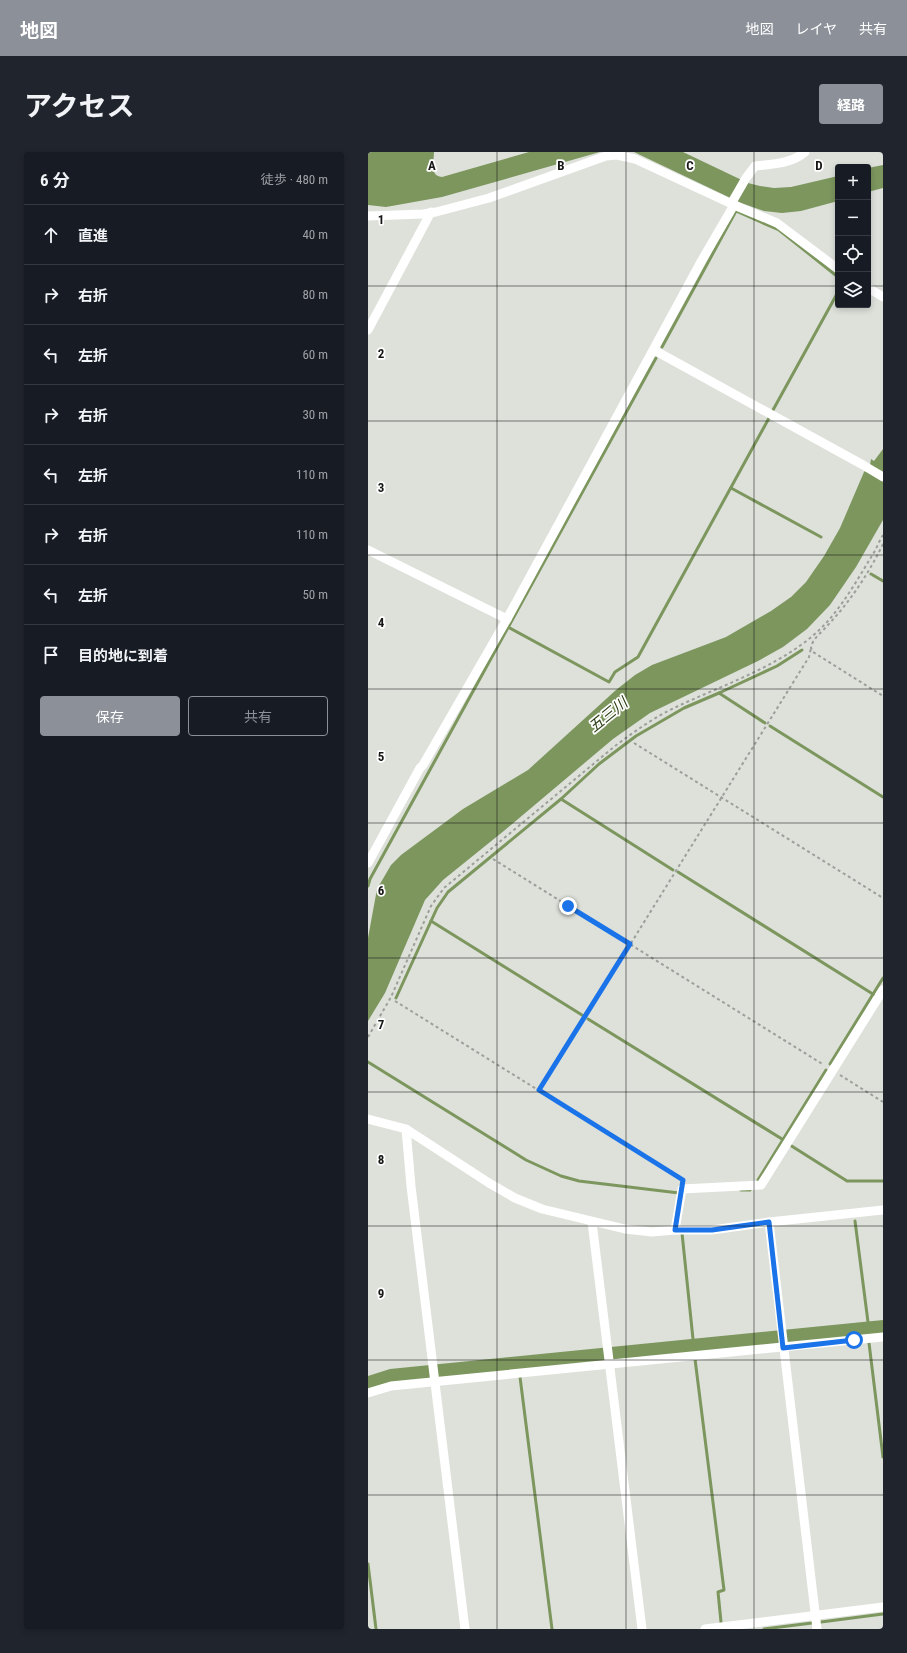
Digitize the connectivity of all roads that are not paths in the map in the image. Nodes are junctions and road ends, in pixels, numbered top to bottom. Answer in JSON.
{"nodes":[{"id":1,"x":805,"y":152,"type":"edge"},
{"id":2,"x":732,"y":204,"type":"junction"},
{"id":3,"x":431,"y":212,"type":"junction"},
{"id":4,"x":368,"y":216,"type":"edge"},
{"id":5,"x":835,"y":267,"type":"edge"},
{"id":6,"x":871,"y":290,"type":"edge"},
{"id":7,"x":883,"y":297,"type":"edge"},
{"id":8,"x":368,"y":330,"type":"edge"},
{"id":9,"x":654,"y":350,"type":"junction"},
{"id":10,"x":883,"y":478,"type":"edge"},
{"id":11,"x":368,"y":550,"type":"edge"},
{"id":12,"x":508,"y":619,"type":"junction"},
{"id":13,"x":368,"y":863,"type":"edge"},
{"id":14,"x":883,"y":990,"type":"edge"},
{"id":15,"x":368,"y":1119,"type":"edge"},
{"id":16,"x":406,"y":1130,"type":"junction"},
{"id":17,"x":883,"y":1210,"type":"edge"},
{"id":18,"x":592,"y":1222,"type":"junction"},
{"id":19,"x":769,"y":1222,"type":"junction"},
{"id":20,"x":675,"y":1230,"type":"junction"},
{"id":21,"x":883,"y":1338,"type":"edge"},
{"id":22,"x":783,"y":1348,"type":"junction"},
{"id":23,"x":609,"y":1364,"type":"junction"},
{"id":24,"x":436,"y":1381,"type":"junction"},
{"id":25,"x":368,"y":1393,"type":"edge"},
{"id":26,"x":883,"y":1607,"type":"edge"},
{"id":27,"x":815,"y":1615,"type":"junction"},
{"id":28,"x":465,"y":1629,"type":"edge"},
{"id":29,"x":642,"y":1629,"type":"edge"},
{"id":30,"x":705,"y":1629,"type":"edge"},
{"id":31,"x":817,"y":1629,"type":"edge"}],
"edges":[{"from":1,"to":2,"type":"street"},
{"from":2,"to":3,"type":"street"},
{"from":2,"to":5,"type":"street"},
{"from":2,"to":9,"type":"street"},
{"from":3,"to":4,"type":"street"},
{"from":3,"to":8,"type":"street"},
{"from":6,"to":7,"type":"street"},
{"from":9,"to":10,"type":"street"},
{"from":9,"to":12,"type":"street"},
{"from":11,"to":12,"type":"street"},
{"from":12,"to":13,"type":"street"},
{"from":14,"to":20,"type":"street"},
{"from":15,"to":16,"type":"street"},
{"from":16,"to":18,"type":"street"},
{"from":16,"to":24,"type":"street"},
{"from":17,"to":19,"type":"street"},
{"from":18,"to":20,"type":"street"},
{"from":18,"to":23,"type":"street"},
{"from":19,"to":20,"type":"street"},
{"from":19,"to":22,"type":"street"},
{"from":21,"to":22,"type":"street"},
{"from":22,"to":23,"type":"street"},
{"from":22,"to":27,"type":"street"},
{"from":23,"to":24,"type":"street"},
{"from":23,"to":29,"type":"street"},
{"from":24,"to":25,"type":"street"},
{"from":24,"to":28,"type":"street"},
{"from":26,"to":27,"type":"street"},
{"from":27,"to":30,"type":"street"},
{"from":27,"to":31,"type":"street"}]}
